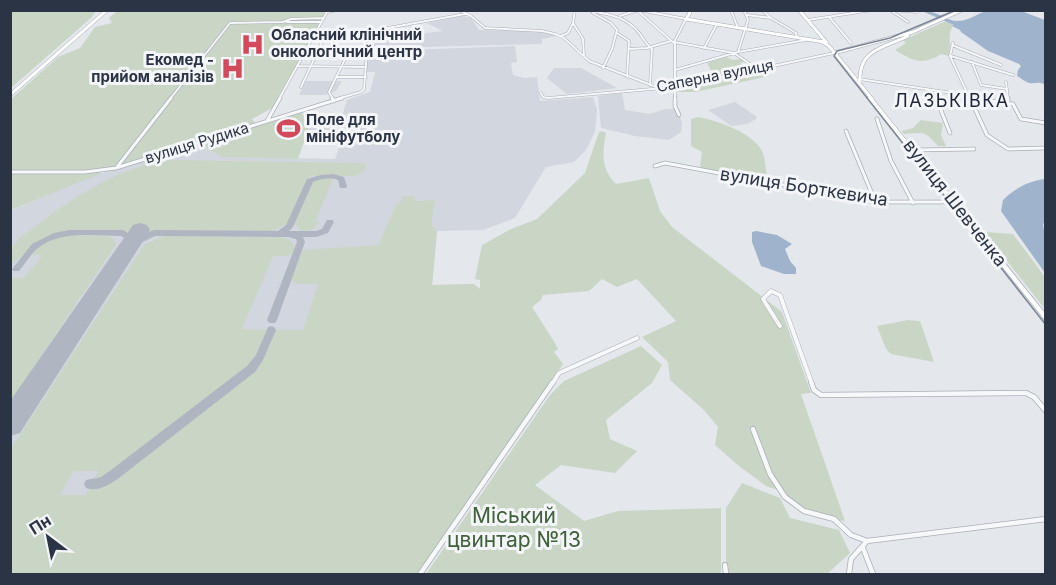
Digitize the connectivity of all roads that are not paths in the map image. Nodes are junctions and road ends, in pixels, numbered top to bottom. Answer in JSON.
{"nodes":[{"id":1,"x":337,"y":10,"type":"edge"},
{"id":2,"x":459,"y":10,"type":"edge"},
{"id":3,"x":575,"y":10,"type":"edge"},
{"id":4,"x":638,"y":10,"type":"edge"},
{"id":5,"x":731,"y":10,"type":"edge"},
{"id":6,"x":744,"y":10,"type":"edge"},
{"id":7,"x":762,"y":10,"type":"edge"},
{"id":8,"x":799,"y":10,"type":"edge"},
{"id":9,"x":837,"y":10,"type":"edge"},
{"id":10,"x":872,"y":10,"type":"edge"},
{"id":11,"x":891,"y":10,"type":"edge"},
{"id":12,"x":962,"y":10,"type":"edge"},
{"id":13,"x":107,"y":11,"type":"edge"},
{"id":14,"x":328,"y":11,"type":"edge"},
{"id":15,"x":587,"y":11,"type":"edge"},
{"id":16,"x":689,"y":11,"type":"edge"},
{"id":17,"x":918,"y":12,"type":"dead end"},
{"id":18,"x":465,"y":14,"type":"junction"},
{"id":19,"x":747,"y":15,"type":"junction"},
{"id":20,"x":842,"y":15,"type":"junction"},
{"id":21,"x":620,"y":16,"type":"junction"},
{"id":22,"x":829,"y":17,"type":"junction"},
{"id":23,"x":324,"y":18,"type":"junction"},
{"id":24,"x":771,"y":18,"type":"junction"},
{"id":25,"x":686,"y":19,"type":"junction"},
{"id":26,"x":808,"y":20,"type":"junction"},
{"id":27,"x":283,"y":22,"type":"junction"},
{"id":28,"x":321,"y":22,"type":"junction"},
{"id":29,"x":908,"y":22,"type":"dead end"},
{"id":30,"x":573,"y":23,"type":"junction"},
{"id":31,"x":717,"y":24,"type":"junction"},
{"id":32,"x":738,"y":28,"type":"junction"},
{"id":33,"x":746,"y":29,"type":"junction"},
{"id":34,"x":617,"y":33,"type":"junction"},
{"id":35,"x":907,"y":35,"type":"junction"},
{"id":36,"x":561,"y":36,"type":"junction"},
{"id":37,"x":797,"y":38,"type":"junction"},
{"id":38,"x":312,"y":39,"type":"junction"},
{"id":39,"x":324,"y":39,"type":"junction"},
{"id":40,"x":806,"y":40,"type":"junction"},
{"id":41,"x":673,"y":41,"type":"junction"},
{"id":42,"x":893,"y":41,"type":"junction"},
{"id":43,"x":851,"y":43,"type":"dead end"},
{"id":44,"x":877,"y":43,"type":"junction"},
{"id":45,"x":827,"y":44,"type":"junction"},
{"id":46,"x":883,"y":46,"type":"junction"},
{"id":47,"x":649,"y":47,"type":"junction"},
{"id":48,"x":704,"y":48,"type":"junction"},
{"id":49,"x":629,"y":50,"type":"junction"},
{"id":50,"x":349,"y":51,"type":"dead end"},
{"id":51,"x":367,"y":52,"type":"dead end"},
{"id":52,"x":736,"y":52,"type":"junction"},
{"id":53,"x":836,"y":53,"type":"junction"},
{"id":54,"x":950,"y":56,"type":"junction"},
{"id":55,"x":583,"y":57,"type":"junction"},
{"id":56,"x":971,"y":62,"type":"junction"},
{"id":57,"x":1000,"y":64,"type":"dead end"},
{"id":58,"x":297,"y":66,"type":"junction"},
{"id":59,"x":311,"y":66,"type":"junction"},
{"id":60,"x":860,"y":66,"type":"junction"},
{"id":61,"x":340,"y":67,"type":"junction"},
{"id":62,"x":365,"y":67,"type":"junction"},
{"id":63,"x":603,"y":68,"type":"junction"},
{"id":64,"x":757,"y":69,"type":"junction"},
{"id":65,"x":675,"y":70,"type":"junction"},
{"id":66,"x":853,"y":73,"type":"junction"},
{"id":67,"x":859,"y":73,"type":"junction"},
{"id":68,"x":1013,"y":75,"type":"dead end"},
{"id":69,"x":336,"y":77,"type":"junction"},
{"id":70,"x":366,"y":77,"type":"junction"},
{"id":71,"x":627,"y":77,"type":"junction"},
{"id":72,"x":861,"y":80,"type":"junction"},
{"id":73,"x":1006,"y":82,"type":"dead end"},
{"id":74,"x":650,"y":85,"type":"junction"},
{"id":75,"x":861,"y":85,"type":"junction"},
{"id":76,"x":301,"y":87,"type":"dead end"},
{"id":77,"x":675,"y":87,"type":"junction"},
{"id":78,"x":660,"y":88,"type":"junction"},
{"id":79,"x":865,"y":89,"type":"junction"},
{"id":80,"x":928,"y":89,"type":"junction"},
{"id":81,"x":1007,"y":89,"type":"junction"},
{"id":82,"x":541,"y":93,"type":"dead end"},
{"id":83,"x":10,"y":95,"type":"edge"},
{"id":84,"x":967,"y":96,"type":"junction"},
{"id":85,"x":334,"y":100,"type":"junction"},
{"id":86,"x":1008,"y":104,"type":"junction"},
{"id":87,"x":679,"y":116,"type":"dead end"},
{"id":88,"x":877,"y":119,"type":"dead end"},
{"id":89,"x":266,"y":122,"type":"junction"},
{"id":90,"x":1046,"y":123,"type":"edge"},
{"id":91,"x":846,"y":131,"type":"dead end"},
{"id":92,"x":950,"y":133,"type":"dead end"},
{"id":93,"x":1046,"y":148,"type":"edge"},
{"id":94,"x":974,"y":149,"type":"dead end"},
{"id":95,"x":914,"y":150,"type":"junction"},
{"id":96,"x":655,"y":166,"type":"dead end"},
{"id":97,"x":116,"y":168,"type":"junction"},
{"id":98,"x":10,"y":172,"type":"edge"},
{"id":99,"x":875,"y":202,"type":"junction"},
{"id":100,"x":954,"y":202,"type":"junction"},
{"id":101,"x":913,"y":203,"type":"junction"},
{"id":102,"x":1046,"y":318,"type":"edge"},
{"id":103,"x":780,"y":326,"type":"dead end"},
{"id":104,"x":637,"y":338,"type":"dead end"},
{"id":105,"x":1046,"y":411,"type":"edge"},
{"id":106,"x":753,"y":429,"type":"dead end"},
{"id":107,"x":1046,"y":519,"type":"edge"},
{"id":108,"x":867,"y":542,"type":"junction"},
{"id":109,"x":863,"y":548,"type":"junction"},
{"id":110,"x":725,"y":565,"type":"dead end"},
{"id":111,"x":420,"y":574,"type":"edge"},
{"id":112,"x":726,"y":574,"type":"edge"},
{"id":113,"x":849,"y":574,"type":"edge"},
{"id":114,"x":873,"y":574,"type":"edge"}],
"edges":[{"from":1,"to":14,"type":"street"},
{"from":2,"to":18,"type":"street"},
{"from":3,"to":30,"type":"street"},
{"from":4,"to":21,"type":"street"},
{"from":4,"to":25,"type":"street"},
{"from":4,"to":41,"type":"street"},
{"from":5,"to":32,"type":"street"},
{"from":6,"to":19,"type":"street"},
{"from":7,"to":24,"type":"street"},
{"from":8,"to":26,"type":"main road","name":"вулиця Шевченка"},
{"from":9,"to":20,"type":"street"},
{"from":10,"to":20,"type":"street"},
{"from":11,"to":17,"type":"street"},
{"from":11,"to":29,"type":"street"},
{"from":12,"to":35,"type":"main road"},
{"from":13,"to":83,"type":"main road"},
{"from":14,"to":23,"type":"street"},
{"from":15,"to":21,"type":"street"},
{"from":15,"to":34,"type":"street"},
{"from":16,"to":25,"type":"main road"},
{"from":18,"to":36,"type":"street"},
{"from":18,"to":39,"type":"street"},
{"from":19,"to":24,"type":"street"},
{"from":19,"to":33,"type":"street"},
{"from":20,"to":22,"type":"street"},
{"from":21,"to":47,"type":"street"},
{"from":22,"to":26,"type":"street"},
{"from":22,"to":43,"type":"street"},
{"from":23,"to":27,"type":"street"},
{"from":23,"to":28,"type":"street"},
{"from":24,"to":37,"type":"street"},
{"from":25,"to":31,"type":"main road"},
{"from":25,"to":41,"type":"street"},
{"from":26,"to":45,"type":"main road","name":"вулиця Шевченка"},
{"from":27,"to":28,"type":"street"},
{"from":27,"to":97,"type":"street"},
{"from":28,"to":38,"type":"street"},
{"from":30,"to":36,"type":"street"},
{"from":30,"to":55,"type":"street"},
{"from":31,"to":32,"type":"main road"},
{"from":31,"to":48,"type":"street"},
{"from":32,"to":33,"type":"main road"},
{"from":33,"to":37,"type":"main road"},
{"from":33,"to":52,"type":"street"},
{"from":34,"to":49,"type":"street"},
{"from":34,"to":63,"type":"street"},
{"from":35,"to":42,"type":"main road"},
{"from":35,"to":44,"type":"main road"},
{"from":35,"to":46,"type":"main road"},
{"from":36,"to":55,"type":"street"},
{"from":37,"to":40,"type":"main road"},
{"from":38,"to":39,"type":"street"},
{"from":38,"to":58,"type":"street"},
{"from":39,"to":59,"type":"street"},
{"from":40,"to":45,"type":"main road"},
{"from":40,"to":52,"type":"street"},
{"from":41,"to":47,"type":"street"},
{"from":41,"to":48,"type":"street"},
{"from":41,"to":65,"type":"street"},
{"from":42,"to":44,"type":"main road"},
{"from":42,"to":46,"type":"main road"},
{"from":44,"to":46,"type":"main road"},
{"from":44,"to":53,"type":"main road"},
{"from":45,"to":53,"type":"main road","name":"вулиця Шевченка"},
{"from":46,"to":60,"type":"main road"},
{"from":47,"to":49,"type":"street"},
{"from":47,"to":74,"type":"street"},
{"from":48,"to":52,"type":"street"},
{"from":49,"to":71,"type":"street"},
{"from":50,"to":61,"type":"street"},
{"from":51,"to":62,"type":"street"},
{"from":52,"to":64,"type":"street"},
{"from":52,"to":65,"type":"street"},
{"from":53,"to":64,"type":"street","name":"Саперна вулиця"},
{"from":53,"to":66,"type":"main road","name":"вулиця Шевченка"},
{"from":54,"to":56,"type":"street"},
{"from":54,"to":57,"type":"street"},
{"from":54,"to":84,"type":"street"},
{"from":55,"to":63,"type":"street"},
{"from":56,"to":68,"type":"street"},
{"from":56,"to":81,"type":"street"},
{"from":58,"to":59,"type":"street"},
{"from":58,"to":89,"type":"street"},
{"from":59,"to":61,"type":"street"},
{"from":59,"to":76,"type":"street"},
{"from":60,"to":67,"type":"main road"},
{"from":60,"to":72,"type":"main road"},
{"from":61,"to":62,"type":"street"},
{"from":61,"to":69,"type":"street"},
{"from":62,"to":70,"type":"street"},
{"from":63,"to":71,"type":"street"},
{"from":64,"to":77,"type":"street","name":"Саперна вулиця"},
{"from":65,"to":77,"type":"street"},
{"from":66,"to":67,"type":"main road"},
{"from":66,"to":72,"type":"main road"},
{"from":66,"to":75,"type":"main road","name":"вулиця Шевченка"},
{"from":67,"to":72,"type":"main road"},
{"from":69,"to":70,"type":"street"},
{"from":69,"to":85,"type":"street"},
{"from":70,"to":85,"type":"street","name":"вулиця Рудика"},
{"from":71,"to":74,"type":"street"},
{"from":72,"to":75,"type":"main road"},
{"from":72,"to":79,"type":"main road"},
{"from":72,"to":80,"type":"street"},
{"from":73,"to":81,"type":"street"},
{"from":74,"to":78,"type":"street"},
{"from":75,"to":79,"type":"main road","name":"вулиця Шевченка"},
{"from":77,"to":78,"type":"street","name":"Саперна вулиця"},
{"from":77,"to":87,"type":"street"},
{"from":78,"to":82,"type":"street","name":"Саперна вулиця"},
{"from":79,"to":95,"type":"main road","name":"вулиця Шевченка"},
{"from":80,"to":84,"type":"street"},
{"from":80,"to":92,"type":"street"},
{"from":81,"to":86,"type":"street"},
{"from":84,"to":86,"type":"street"},
{"from":84,"to":93,"type":"street"},
{"from":85,"to":89,"type":"street","name":"вулиця Рудика"},
{"from":86,"to":90,"type":"street"},
{"from":88,"to":101,"type":"street"},
{"from":89,"to":97,"type":"street","name":"вулиця Рудика"},
{"from":91,"to":99,"type":"street"},
{"from":94,"to":95,"type":"street"},
{"from":95,"to":100,"type":"main road","name":"вулиця Шевченка"},
{"from":96,"to":99,"type":"street","name":"вулиця Борткевича"},
{"from":97,"to":98,"type":"street","name":"вулиця Рудика"},
{"from":99,"to":101,"type":"street","name":"вулиця Борткевича"},
{"from":100,"to":101,"type":"street","name":"вулиця Борткевича"},
{"from":100,"to":102,"type":"main road","name":"вулиця Шевченка"},
{"from":103,"to":105,"type":"street"},
{"from":104,"to":111,"type":"street"},
{"from":106,"to":108,"type":"street"},
{"from":107,"to":108,"type":"street"},
{"from":108,"to":109,"type":"street"},
{"from":109,"to":113,"type":"street"},
{"from":109,"to":114,"type":"street"},
{"from":110,"to":112,"type":"street"}]}
